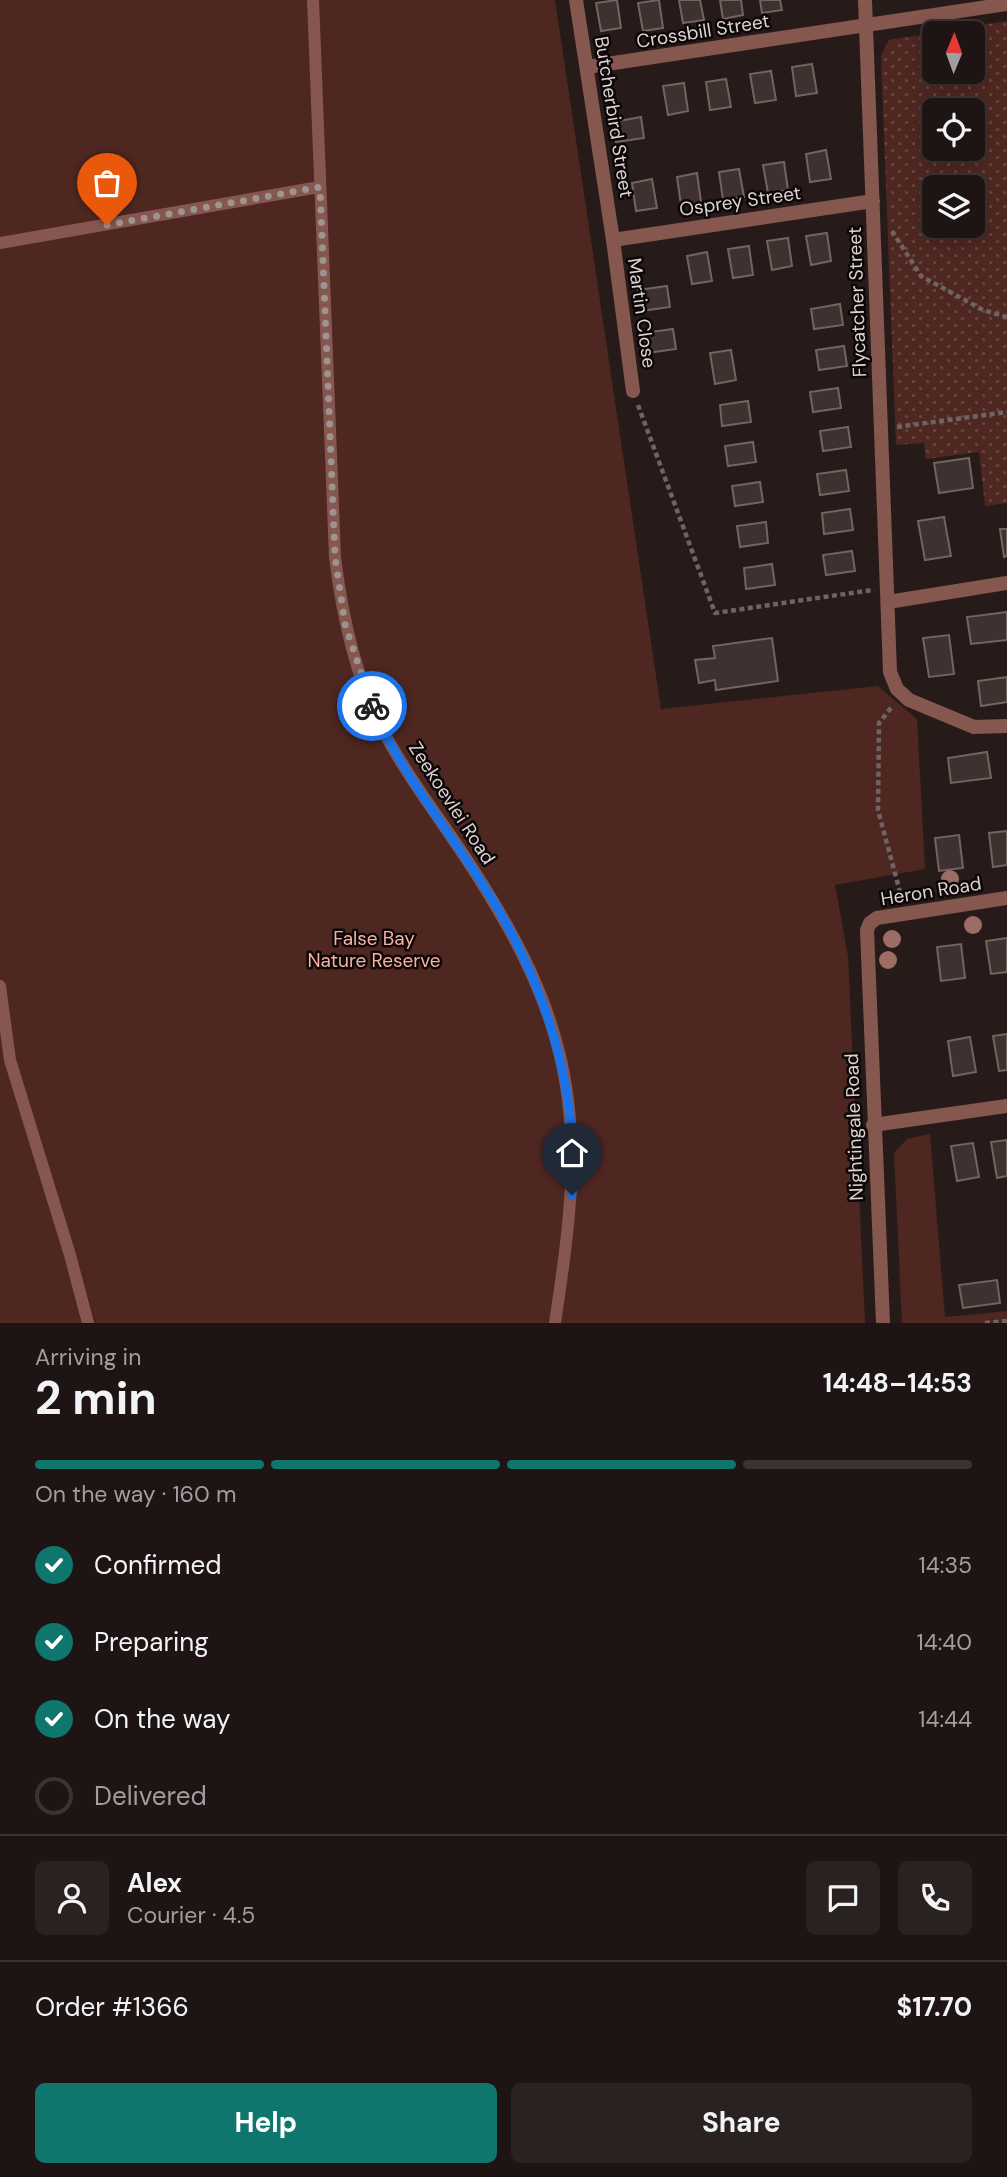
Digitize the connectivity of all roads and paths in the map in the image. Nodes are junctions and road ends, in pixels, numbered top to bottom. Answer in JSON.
{"nodes":[{"id":1,"x":313,"y":0,"type":"edge"},
{"id":2,"x":576,"y":0,"type":"edge"},
{"id":3,"x":865,"y":0,"type":"edge"},
{"id":4,"x":1007,"y":4,"type":"edge"},
{"id":5,"x":866,"y":26,"type":"junction"},
{"id":6,"x":587,"y":67,"type":"junction"},
{"id":7,"x":320,"y":187,"type":"junction"},
{"id":8,"x":873,"y":201,"type":"junction"},
{"id":9,"x":613,"y":240,"type":"junction"},
{"id":10,"x":0,"y":243,"type":"edge"},
{"id":11,"x":1007,"y":317,"type":"edge"},
{"id":12,"x":633,"y":391,"type":"joint"},
{"id":13,"x":1007,"y":412,"type":"edge"},
{"id":14,"x":882,"y":429,"type":"junction"},
{"id":15,"x":1007,"y":583,"type":"edge"},
{"id":16,"x":888,"y":595,"type":"junction"},
{"id":17,"x":901,"y":695,"type":"junction"},
{"id":18,"x":1007,"y":726,"type":"edge"},
{"id":19,"x":1007,"y":898,"type":"edge"},
{"id":20,"x":877,"y":918,"type":"junction"},
{"id":21,"x":867,"y":930,"type":"joint"},
{"id":22,"x":0,"y":986,"type":"edge"},
{"id":23,"x":1007,"y":1106,"type":"edge"},
{"id":24,"x":873,"y":1125,"type":"junction"},
{"id":25,"x":1007,"y":1321,"type":"edge"},
{"id":26,"x":88,"y":1323,"type":"edge"},
{"id":27,"x":555,"y":1323,"type":"edge"},
{"id":28,"x":883,"y":1323,"type":"edge"},
{"id":29,"x":985,"y":1323,"type":"edge"}],
"edges":[{"from":1,"to":7,"type":"lane","name":"Zeekoevlei Road"},
{"from":2,"to":6,"type":"street","name":"Butcherbird Street"},
{"from":3,"to":5,"type":"street","name":"Flycatcher Street"},
{"from":4,"to":5,"type":"street","name":"Crossbill Street"},
{"from":5,"to":6,"type":"street","name":"Crossbill Street"},
{"from":5,"to":8,"type":"street","name":"Flycatcher Street"},
{"from":6,"to":9,"type":"street","name":"Butcherbird Street"},
{"from":7,"to":10,"type":"lane"},
{"from":7,"to":27,"type":"lane","name":"Zeekoevlei Road"},
{"from":8,"to":9,"type":"street","name":"Osprey Street"},
{"from":8,"to":11,"type":"path"},
{"from":8,"to":14,"type":"street","name":"Flycatcher Street"},
{"from":9,"to":12,"type":"street","name":"Martin Close"},
{"from":12,"to":16,"type":"path"},
{"from":13,"to":14,"type":"path"},
{"from":14,"to":16,"type":"street","name":"Flycatcher Street"},
{"from":15,"to":16,"type":"street"},
{"from":16,"to":17,"type":"street","name":"Flycatcher Street"},
{"from":17,"to":18,"type":"street"},
{"from":17,"to":20,"type":"path"},
{"from":19,"to":20,"type":"street","name":"Heron Road"},
{"from":20,"to":21,"type":"street","name":"Heron Road"},
{"from":21,"to":24,"type":"street","name":"Nightingale Road"},
{"from":22,"to":26,"type":"lane"},
{"from":23,"to":24,"type":"street"},
{"from":24,"to":28,"type":"street","name":"Nightingale Road"},
{"from":25,"to":29,"type":"path"}]}
